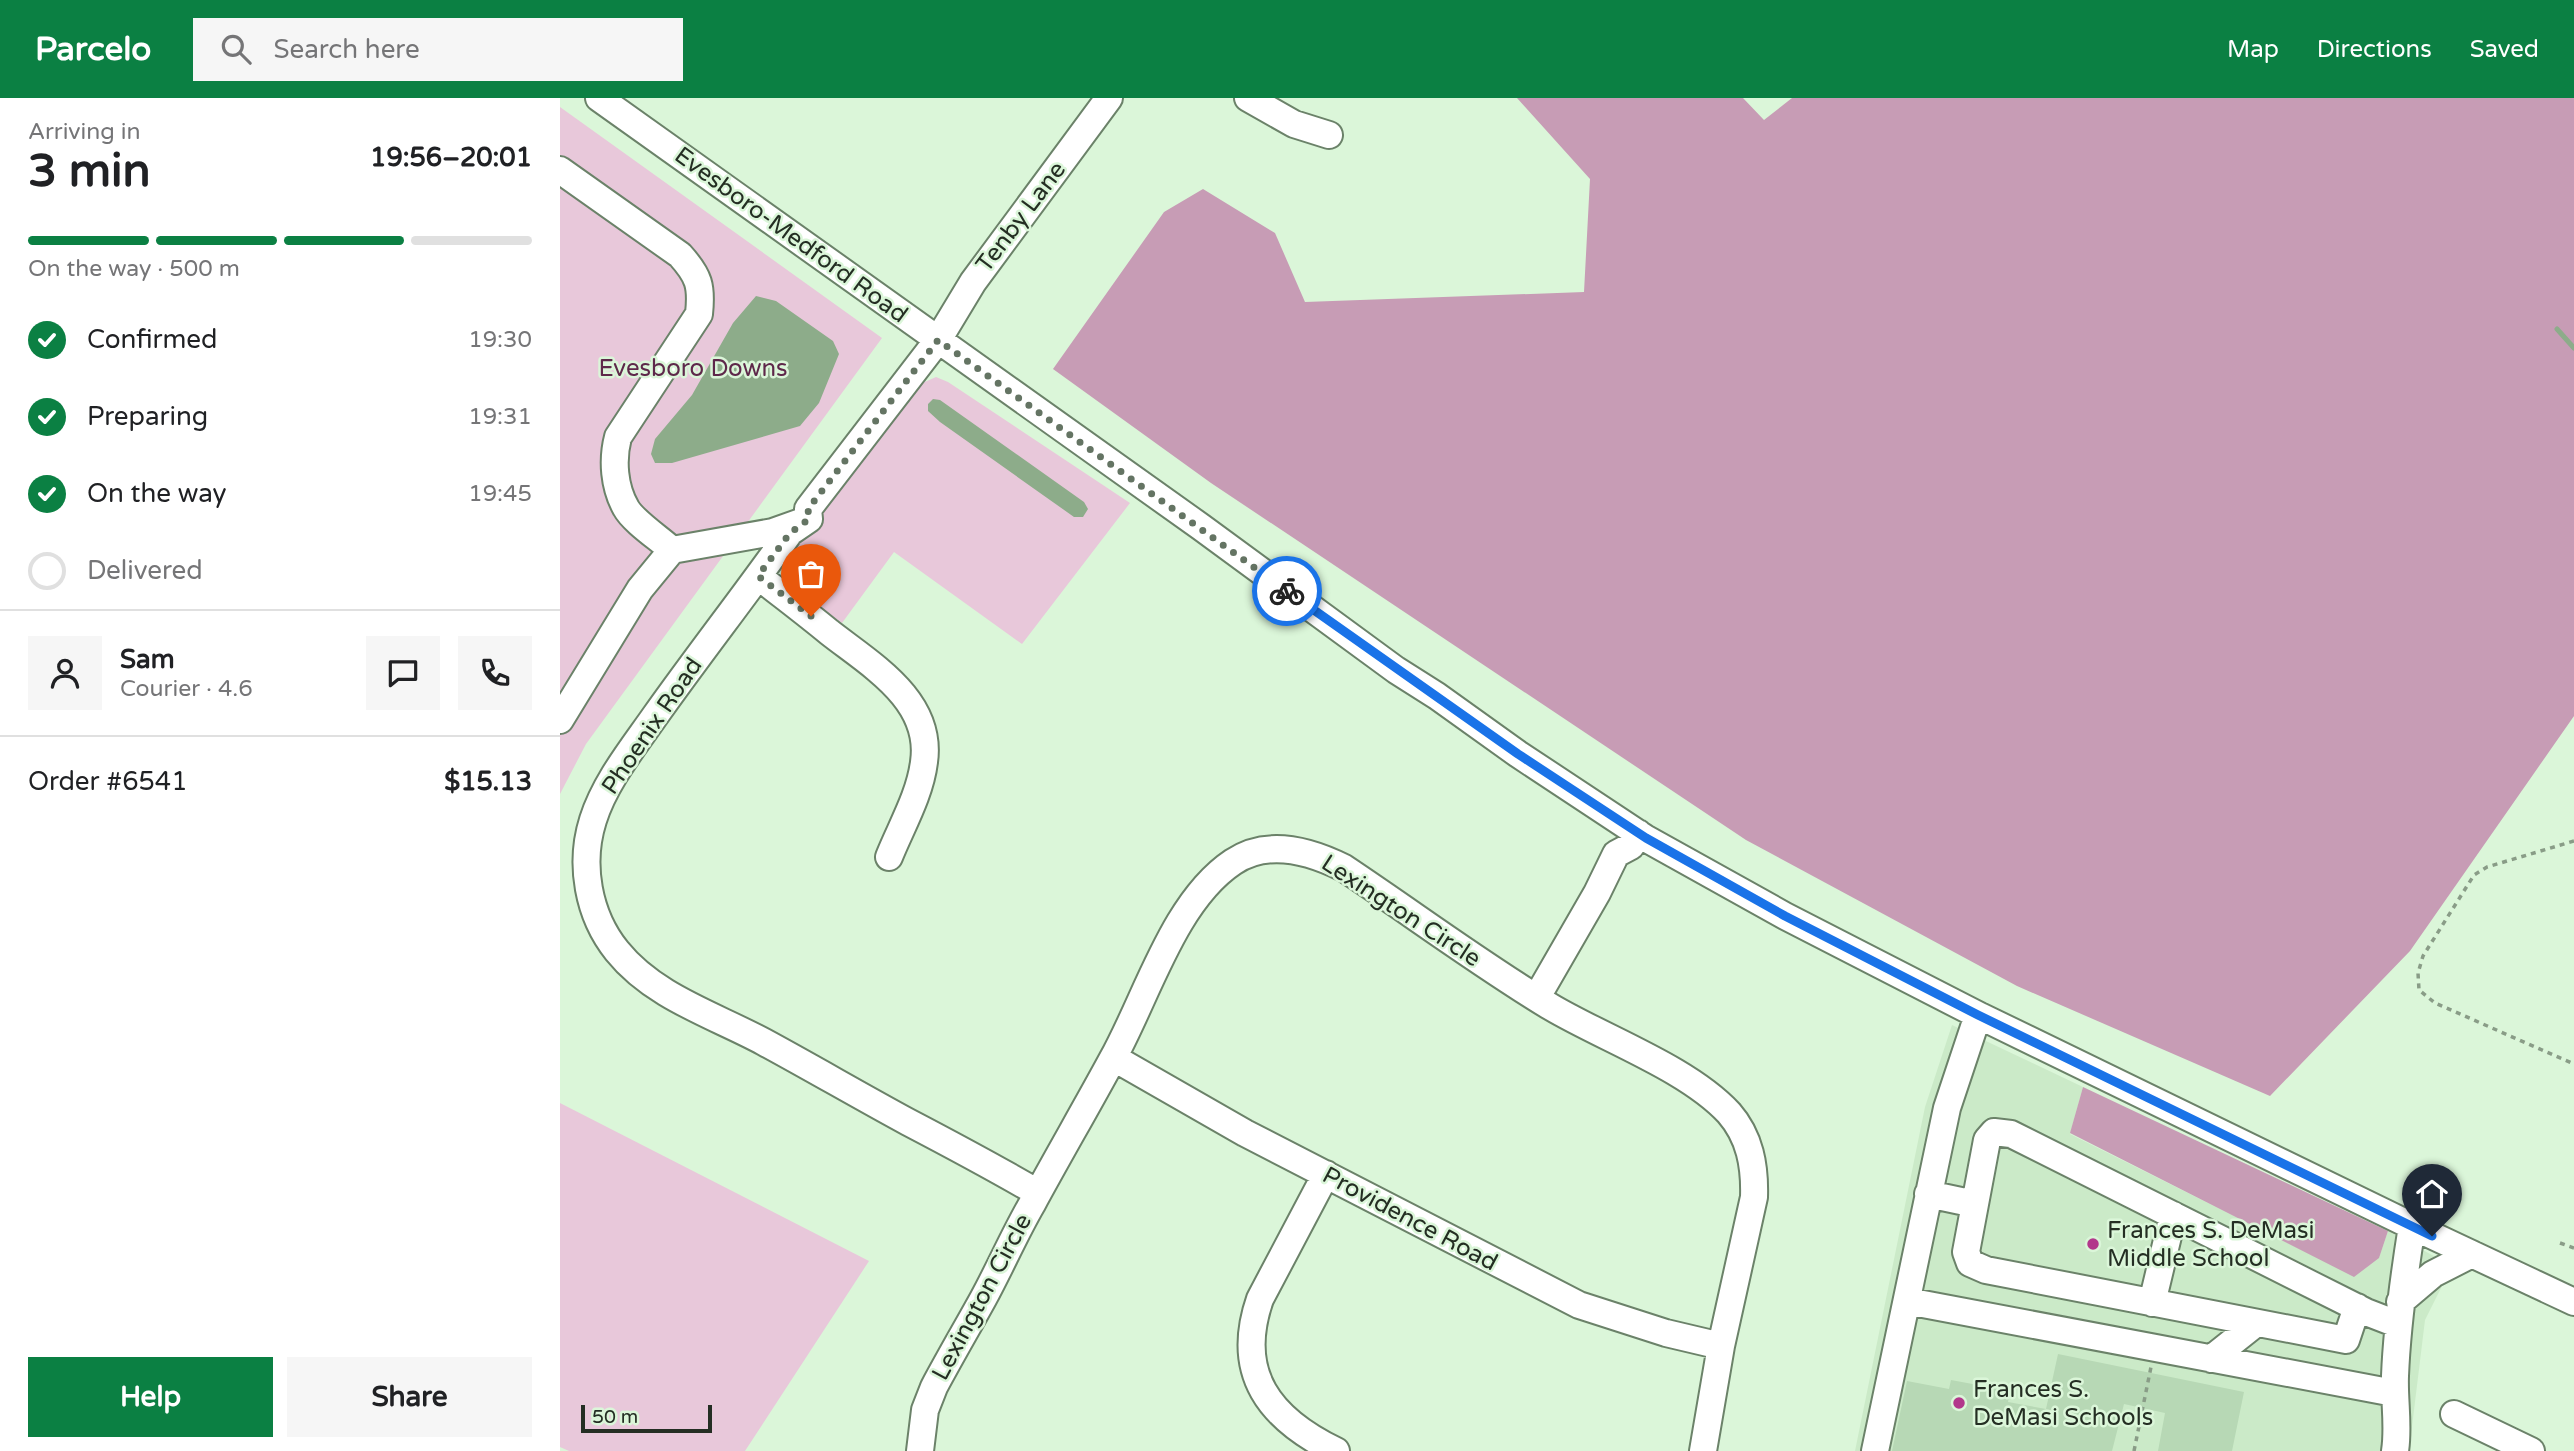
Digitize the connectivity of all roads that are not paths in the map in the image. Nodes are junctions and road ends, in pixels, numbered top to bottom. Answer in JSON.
{"nodes":[{"id":1,"x":599,"y":98,"type":"edge"},
{"id":2,"x":1109,"y":98,"type":"edge"},
{"id":3,"x":1248,"y":98,"type":"edge"},
{"id":4,"x":1329,"y":135,"type":"dead end"},
{"id":5,"x":560,"y":170,"type":"edge"},
{"id":6,"x":938,"y":340,"type":"junction"},
{"id":7,"x":809,"y":519,"type":"junction"},
{"id":8,"x":672,"y":550,"type":"junction"},
{"id":9,"x":758,"y":576,"type":"junction"},
{"id":10,"x":560,"y":720,"type":"edge"},
{"id":11,"x":1635,"y":840,"type":"junction"},
{"id":12,"x":889,"y":857,"type":"dead end"},
{"id":13,"x":1544,"y":1002,"type":"junction"},
{"id":14,"x":1978,"y":1015,"type":"junction"},
{"id":15,"x":1114,"y":1058,"type":"junction"},
{"id":16,"x":1326,"y":1174,"type":"junction"},
{"id":17,"x":1038,"y":1193,"type":"junction"},
{"id":18,"x":1928,"y":1194,"type":"junction"},
{"id":19,"x":1975,"y":1204,"type":"junction"},
{"id":20,"x":2172,"y":1215,"type":"junction"},
{"id":21,"x":2412,"y":1226,"type":"junction"},
{"id":22,"x":2472,"y":1254,"type":"junction"},
{"id":23,"x":2042,"y":1281,"type":"junction"},
{"id":24,"x":1907,"y":1301,"type":"junction"},
{"id":25,"x":2574,"y":1302,"type":"edge"},
{"id":26,"x":2152,"y":1303,"type":"junction"},
{"id":27,"x":2357,"y":1307,"type":"junction"},
{"id":28,"x":2399,"y":1313,"type":"junction"},
{"id":29,"x":2007,"y":1320,"type":"junction"},
{"id":30,"x":2256,"y":1324,"type":"junction"},
{"id":31,"x":2282,"y":1328,"type":"junction"},
{"id":32,"x":1721,"y":1346,"type":"junction"},
{"id":33,"x":2211,"y":1359,"type":"junction"},
{"id":34,"x":2304,"y":1376,"type":"junction"},
{"id":35,"x":2394,"y":1393,"type":"junction"},
{"id":36,"x":2454,"y":1414,"type":"dead end"},
{"id":37,"x":920,"y":1451,"type":"edge"},
{"id":38,"x":1336,"y":1451,"type":"edge"},
{"id":39,"x":1703,"y":1451,"type":"edge"},
{"id":40,"x":1875,"y":1451,"type":"edge"},
{"id":41,"x":2395,"y":1451,"type":"edge"},
{"id":42,"x":2530,"y":1451,"type":"edge"}],
"edges":[{"from":1,"to":6,"type":"street","name":"Evesboro-Medford Road"},
{"from":2,"to":6,"type":"street","name":"Tenby Lane"},
{"from":3,"to":4,"type":"street"},
{"from":5,"to":8,"type":"street"},
{"from":6,"to":7,"type":"street","name":"Phoenix Road"},
{"from":6,"to":11,"type":"street","name":"Evesboro-Medford Road"},
{"from":7,"to":8,"type":"street"},
{"from":7,"to":9,"type":"street","name":"Phoenix Road"},
{"from":8,"to":10,"type":"street"},
{"from":9,"to":12,"type":"street"},
{"from":9,"to":17,"type":"street","name":"Phoenix Road"},
{"from":11,"to":13,"type":"street"},
{"from":11,"to":14,"type":"street","name":"Evesboro-Medford Road"},
{"from":13,"to":15,"type":"street","name":"Lexington Circle"},
{"from":13,"to":32,"type":"street","name":"Lexington Circle"},
{"from":14,"to":18,"type":"street"},
{"from":14,"to":21,"type":"street","name":"Evesboro-Medford Road"},
{"from":15,"to":16,"type":"street","name":"Providence Road"},
{"from":15,"to":17,"type":"street","name":"Lexington Circle"},
{"from":16,"to":32,"type":"street","name":"Providence Road"},
{"from":16,"to":38,"type":"street"},
{"from":17,"to":37,"type":"street","name":"Lexington Circle"},
{"from":18,"to":19,"type":"street"},
{"from":18,"to":24,"type":"street"},
{"from":19,"to":20,"type":"street"},
{"from":19,"to":23,"type":"street"},
{"from":20,"to":26,"type":"street"},
{"from":20,"to":27,"type":"street"},
{"from":21,"to":22,"type":"street","name":"Evesboro-Medford Road"},
{"from":21,"to":28,"type":"street"},
{"from":22,"to":25,"type":"street","name":"Evesboro-Medford Road"},
{"from":22,"to":28,"type":"street"},
{"from":23,"to":26,"type":"street"},
{"from":23,"to":29,"type":"street"},
{"from":24,"to":29,"type":"street"},
{"from":24,"to":40,"type":"street"},
{"from":26,"to":30,"type":"street"},
{"from":27,"to":28,"type":"street"},
{"from":27,"to":31,"type":"street"},
{"from":28,"to":35,"type":"street"},
{"from":29,"to":33,"type":"street"},
{"from":30,"to":31,"type":"street"},
{"from":30,"to":33,"type":"street"},
{"from":31,"to":34,"type":"street"},
{"from":32,"to":39,"type":"street","name":"Lexington Circle"},
{"from":33,"to":34,"type":"street"},
{"from":34,"to":35,"type":"street"},
{"from":35,"to":41,"type":"street"},
{"from":36,"to":42,"type":"street"}]}
